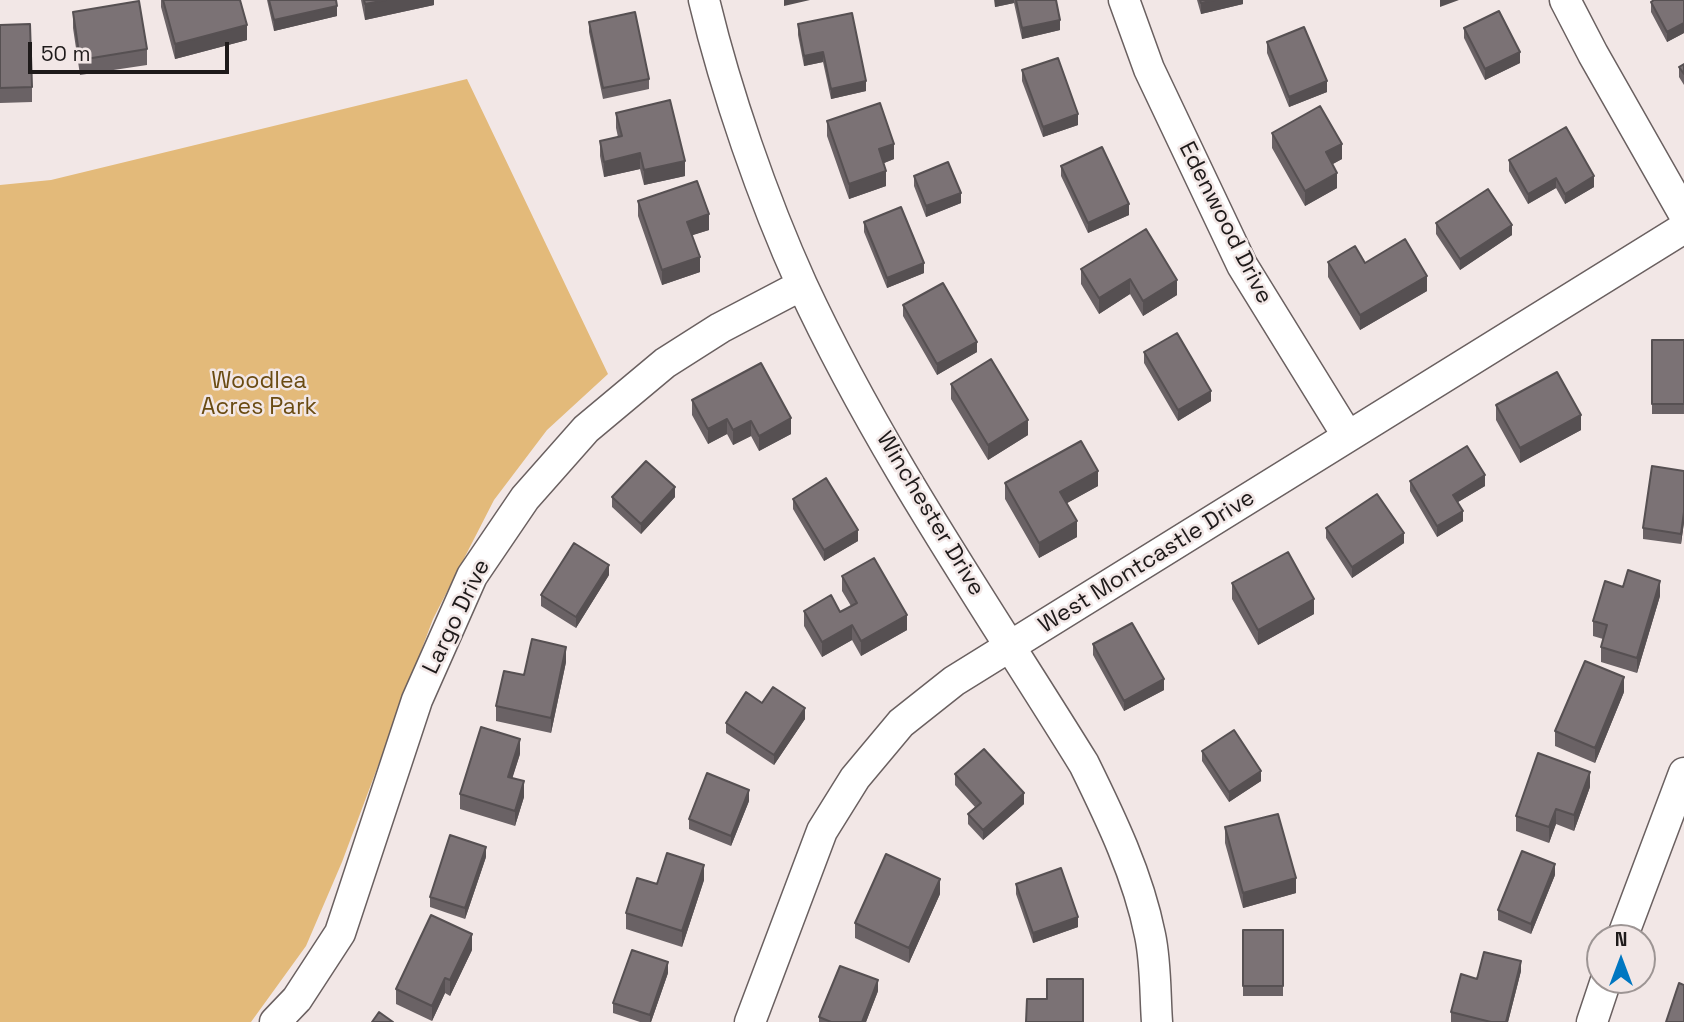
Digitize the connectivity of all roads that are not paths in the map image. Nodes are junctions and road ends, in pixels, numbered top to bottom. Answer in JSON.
{"nodes":[{"id":1,"x":704,"y":0,"type":"edge"},
{"id":2,"x":1124,"y":0,"type":"edge"},
{"id":3,"x":1565,"y":0,"type":"edge"},
{"id":4,"x":1684,"y":214,"type":"edge"},
{"id":5,"x":1684,"y":228,"type":"edge"},
{"id":6,"x":802,"y":285,"type":"junction"},
{"id":7,"x":1347,"y":435,"type":"junction"},
{"id":8,"x":1012,"y":647,"type":"junction"},
{"id":9,"x":1684,"y":773,"type":"edge"},
{"id":10,"x":1627,"y":924,"type":"edge"},
{"id":11,"x":1601,"y":994,"type":"edge"},
{"id":12,"x":275,"y":1022,"type":"edge"},
{"id":13,"x":750,"y":1022,"type":"edge"},
{"id":14,"x":1157,"y":1022,"type":"edge"},
{"id":15,"x":1592,"y":1022,"type":"edge"}],
"edges":[{"from":1,"to":6,"type":"street","name":"Winchester Drive"},
{"from":2,"to":7,"type":"street","name":"Edenwood Drive"},
{"from":3,"to":4,"type":"street"},
{"from":5,"to":7,"type":"street","name":"West Montcastle Drive"},
{"from":6,"to":8,"type":"street","name":"Winchester Drive"},
{"from":6,"to":12,"type":"street","name":"Largo Drive"},
{"from":7,"to":8,"type":"street","name":"West Montcastle Drive"},
{"from":8,"to":13,"type":"street","name":"West Montcastle Drive"},
{"from":8,"to":14,"type":"street","name":"Winchester Drive"},
{"from":9,"to":10,"type":"street"},
{"from":11,"to":15,"type":"street"}]}
